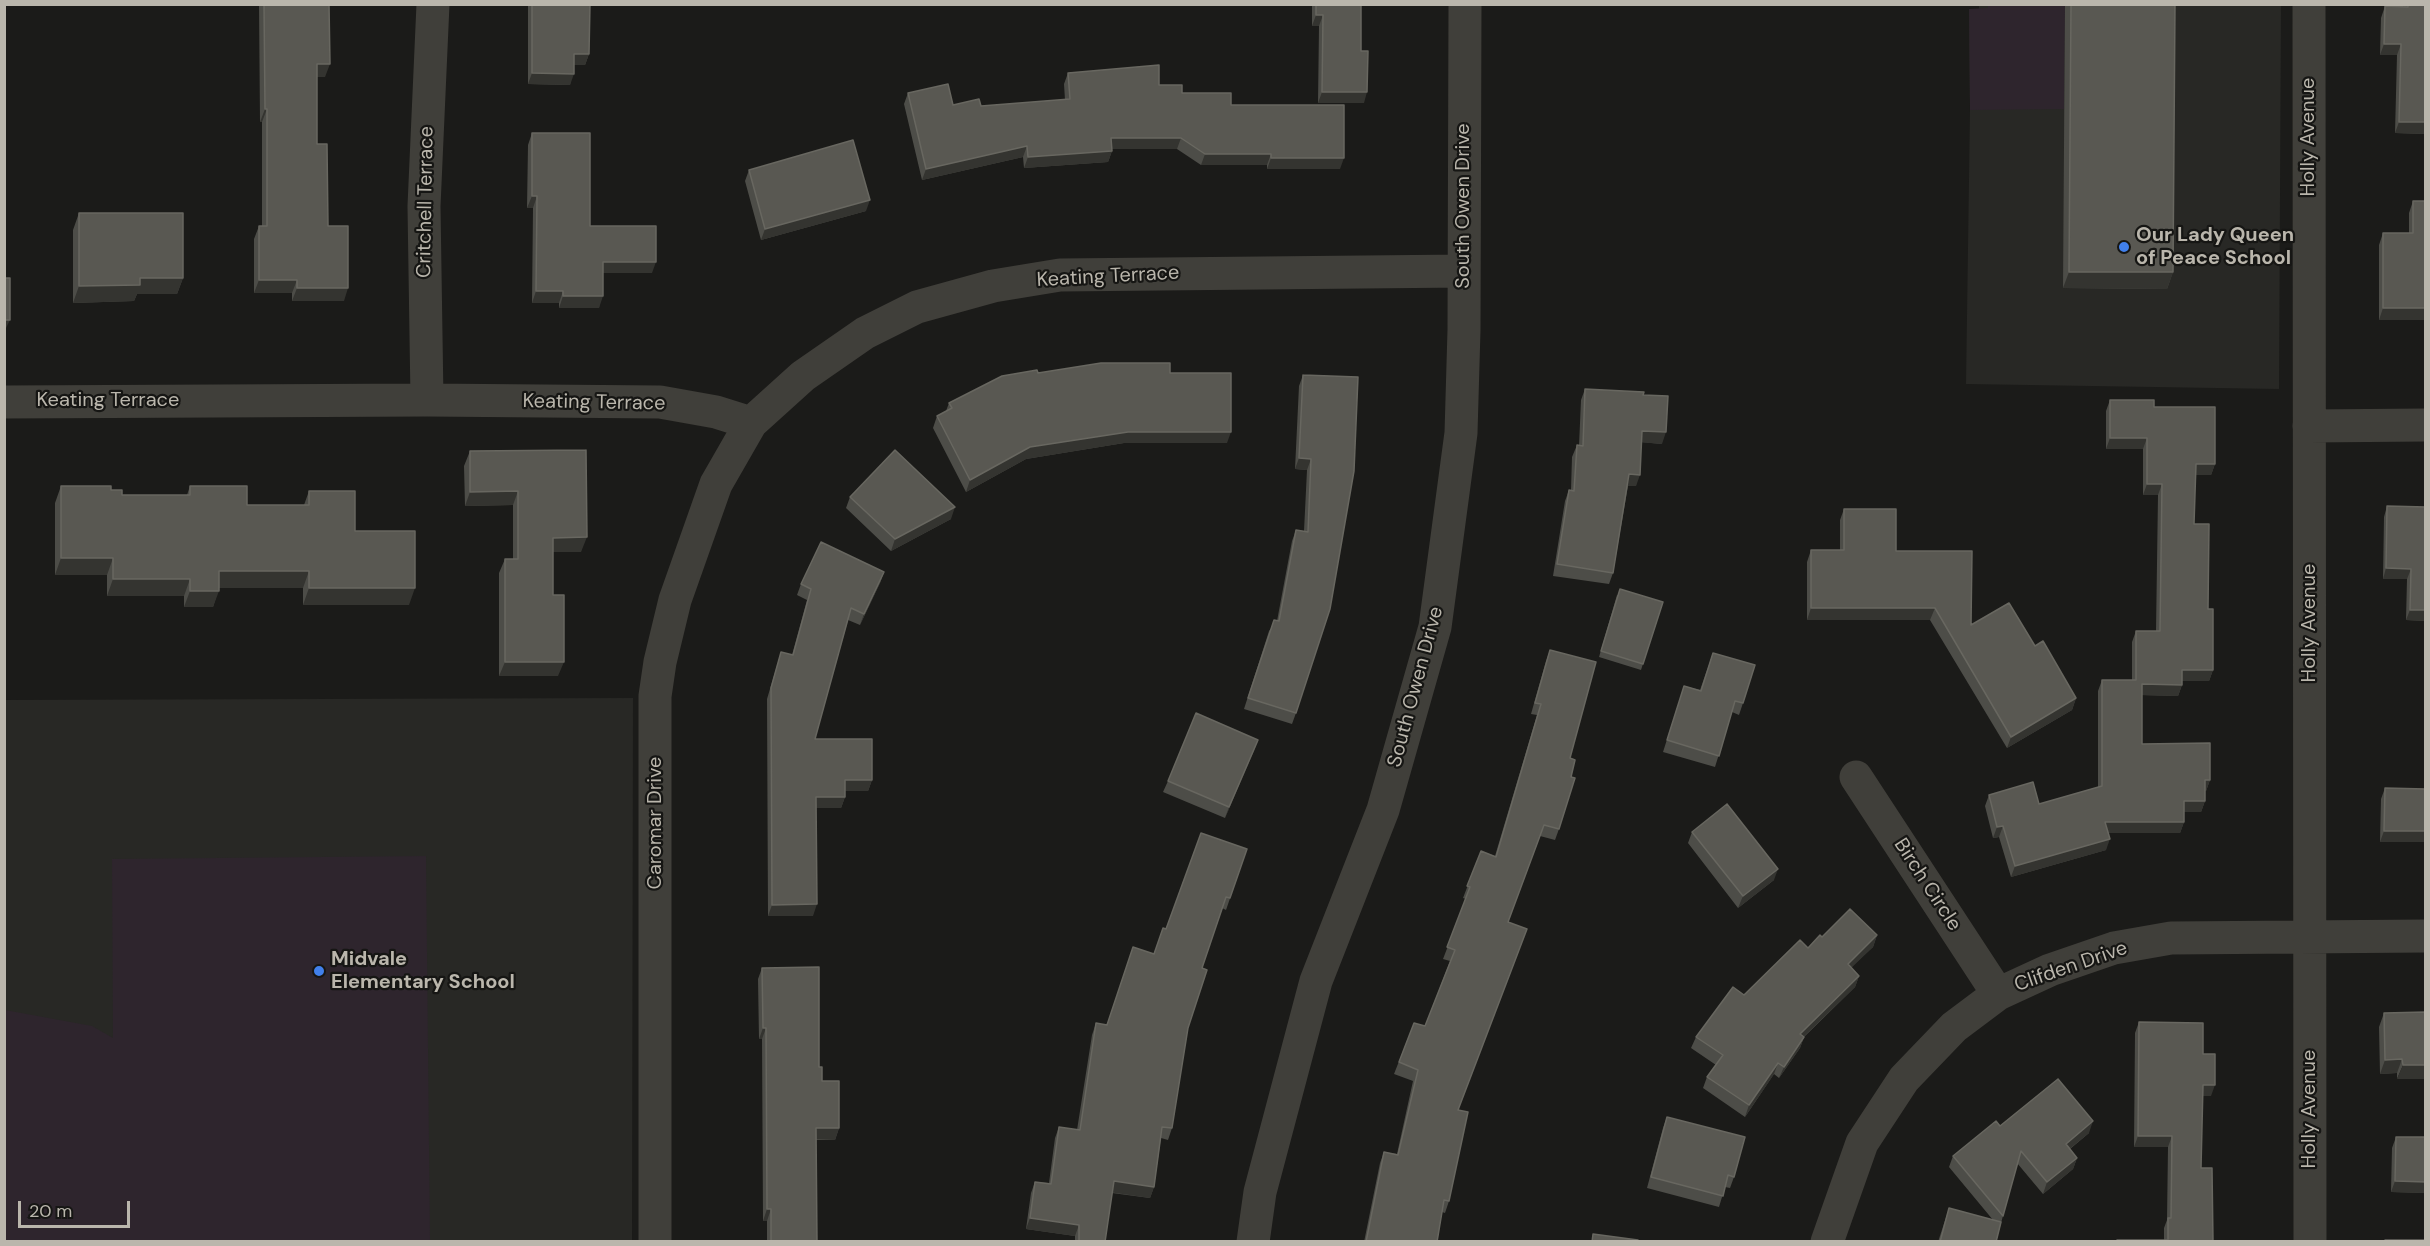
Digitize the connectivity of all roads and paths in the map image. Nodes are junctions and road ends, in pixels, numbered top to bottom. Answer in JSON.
{"nodes":[{"id":1,"x":433,"y":4,"type":"edge"},
{"id":2,"x":1465,"y":4,"type":"edge"},
{"id":3,"x":2309,"y":4,"type":"edge"},
{"id":4,"x":1464,"y":271,"type":"junction"},
{"id":5,"x":427,"y":400,"type":"junction"},
{"id":6,"x":4,"y":402,"type":"edge"},
{"id":7,"x":751,"y":423,"type":"junction"},
{"id":8,"x":2426,"y":425,"type":"edge"},
{"id":9,"x":2309,"y":426,"type":"junction"},
{"id":10,"x":1856,"y":777,"type":"dead end"},
{"id":11,"x":2310,"y":936,"type":"junction"},
{"id":12,"x":2426,"y":936,"type":"edge"},
{"id":13,"x":1998,"y":994,"type":"junction"},
{"id":14,"x":655,"y":1242,"type":"edge"},
{"id":15,"x":1253,"y":1242,"type":"edge"},
{"id":16,"x":1827,"y":1242,"type":"edge"},
{"id":17,"x":2310,"y":1242,"type":"edge"}],
"edges":[{"from":1,"to":5,"type":"street","name":"Critchell Terrace"},
{"from":2,"to":4,"type":"street","name":"South Owen Drive"},
{"from":3,"to":9,"type":"street","name":"Holly Avenue"},
{"from":4,"to":7,"type":"street","name":"Keating Terrace"},
{"from":4,"to":15,"type":"street","name":"South Owen Drive"},
{"from":5,"to":6,"type":"street","name":"Keating Terrace"},
{"from":5,"to":7,"type":"street","name":"Keating Terrace"},
{"from":7,"to":14,"type":"street","name":"Caromar Drive"},
{"from":8,"to":9,"type":"street"},
{"from":9,"to":11,"type":"street","name":"Holly Avenue"},
{"from":10,"to":13,"type":"street","name":"Birch Circle"},
{"from":11,"to":12,"type":"street","name":"Clifden Drive"},
{"from":11,"to":13,"type":"street","name":"Clifden Drive"},
{"from":11,"to":17,"type":"street","name":"Holly Avenue"},
{"from":13,"to":16,"type":"street","name":"Clifden Drive"}]}
